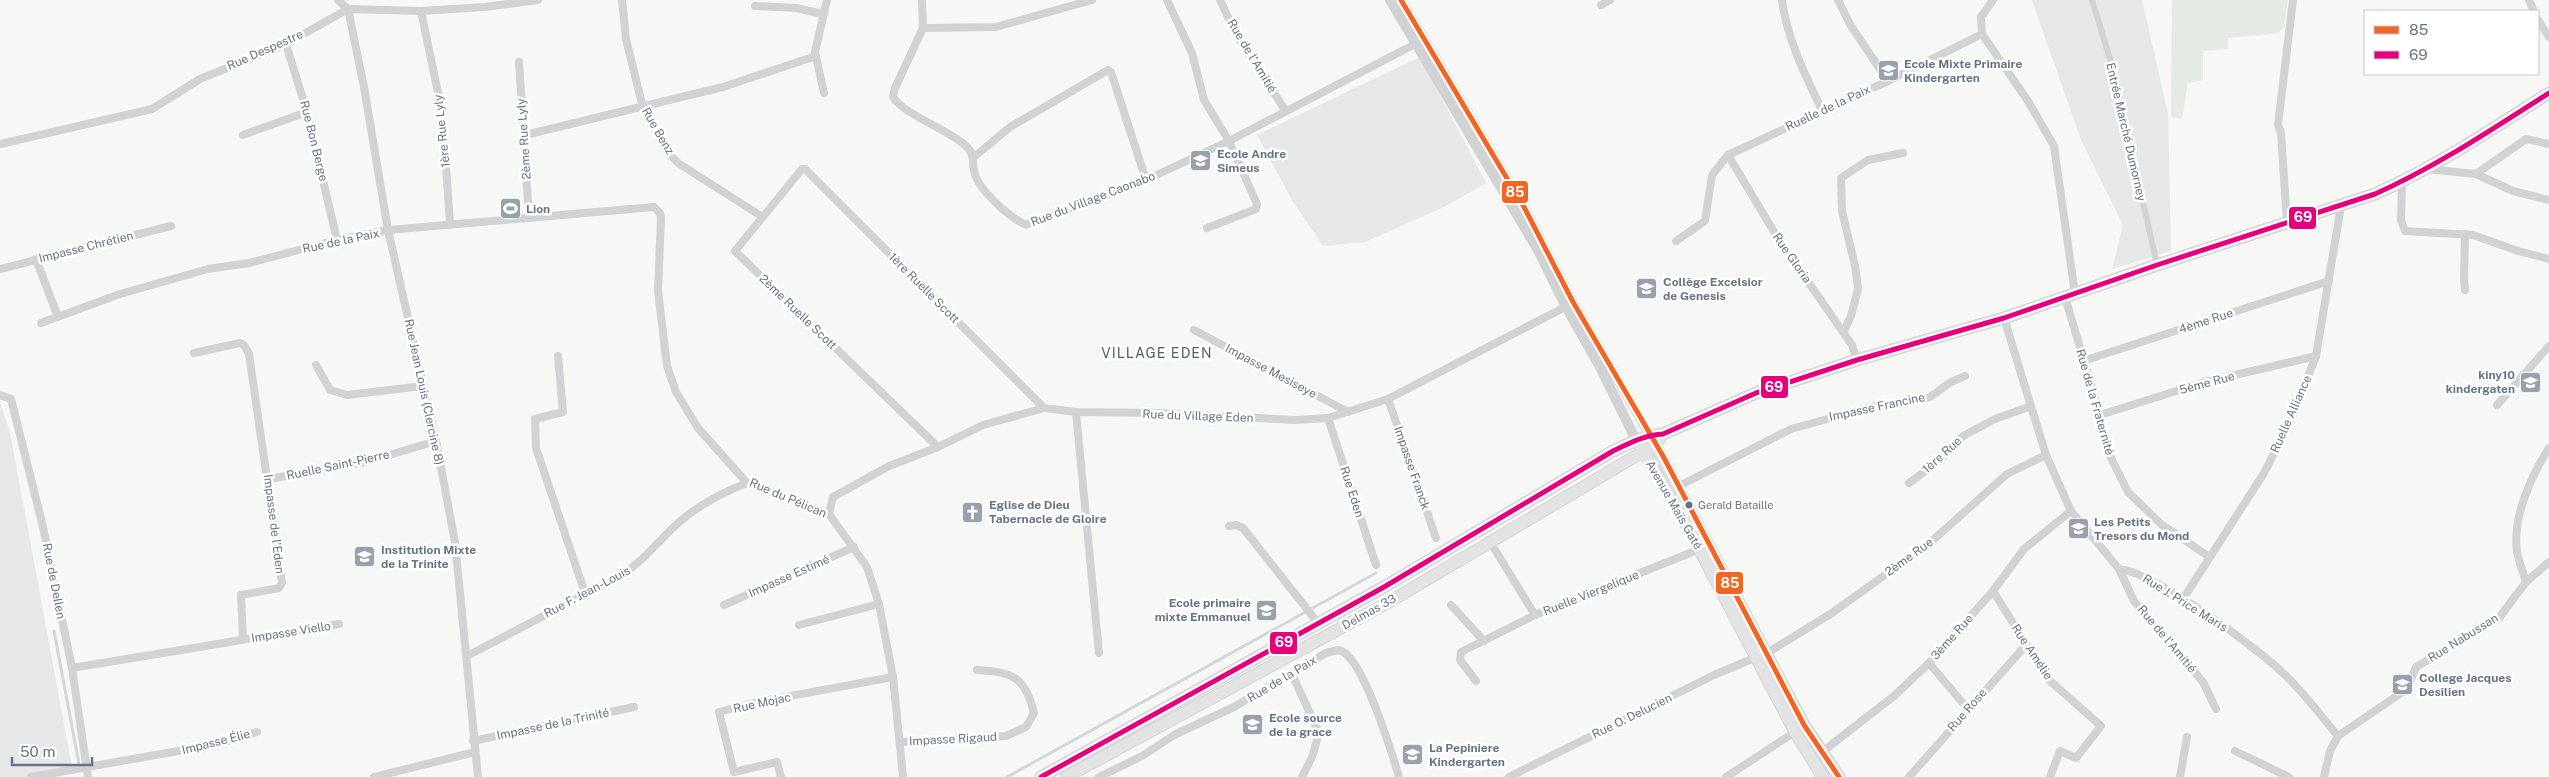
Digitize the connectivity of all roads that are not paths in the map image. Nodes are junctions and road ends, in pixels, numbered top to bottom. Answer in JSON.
{"nodes":[{"id":1,"x":338,"y":0,"type":"edge"},
{"id":2,"x":538,"y":0,"type":"edge"},
{"id":3,"x":622,"y":0,"type":"edge"},
{"id":4,"x":827,"y":0,"type":"edge"},
{"id":5,"x":922,"y":0,"type":"edge"},
{"id":6,"x":1092,"y":0,"type":"edge"},
{"id":7,"x":1167,"y":0,"type":"edge"},
{"id":8,"x":1220,"y":0,"type":"edge"},
{"id":9,"x":1390,"y":0,"type":"edge"},
{"id":10,"x":1401,"y":0,"type":"edge"},
{"id":11,"x":1610,"y":0,"type":"edge"},
{"id":12,"x":1782,"y":0,"type":"edge"},
{"id":13,"x":1838,"y":0,"type":"edge"},
{"id":14,"x":1993,"y":0,"type":"edge"},
{"id":15,"x":2092,"y":0,"type":"edge"},
{"id":16,"x":2293,"y":0,"type":"edge"},
{"id":17,"x":1601,"y":5,"type":"dead end"},
{"id":18,"x":755,"y":6,"type":"dead end"},
{"id":19,"x":348,"y":9,"type":"junction"},
{"id":20,"x":421,"y":11,"type":"junction"},
{"id":21,"x":823,"y":14,"type":"junction"},
{"id":22,"x":2539,"y":22,"type":"edge"},
{"id":23,"x":923,"y":28,"type":"junction"},
{"id":24,"x":1982,"y":34,"type":"junction"},
{"id":25,"x":2549,"y":37,"type":"edge"},
{"id":26,"x":1421,"y":41,"type":"junction"},
{"id":27,"x":286,"y":44,"type":"junction"},
{"id":28,"x":816,"y":56,"type":"junction"},
{"id":29,"x":518,"y":62,"type":"dead end"},
{"id":30,"x":1888,"y":81,"type":"junction"},
{"id":31,"x":824,"y":93,"type":"dead end"},
{"id":32,"x":2549,"y":93,"type":"edge"},
{"id":33,"x":643,"y":108,"type":"junction"},
{"id":34,"x":1285,"y":110,"type":"junction"},
{"id":35,"x":1822,"y":110,"type":"junction"},
{"id":36,"x":307,"y":112,"type":"junction"},
{"id":37,"x":525,"y":134,"type":"junction"},
{"id":38,"x":243,"y":135,"type":"dead end"},
{"id":39,"x":1228,"y":141,"type":"junction"},
{"id":40,"x":0,"y":144,"type":"edge"},
{"id":41,"x":2549,"y":144,"type":"edge"},
{"id":42,"x":1903,"y":153,"type":"dead end"},
{"id":43,"x":1728,"y":154,"type":"junction"},
{"id":44,"x":974,"y":157,"type":"junction"},
{"id":45,"x":803,"y":168,"type":"joint"},
{"id":46,"x":2425,"y":169,"type":"junction"},
{"id":47,"x":2476,"y":174,"type":"junction"},
{"id":48,"x":1146,"y":180,"type":"junction"},
{"id":49,"x":2402,"y":182,"type":"junction"},
{"id":50,"x":2549,"y":200,"type":"edge"},
{"id":51,"x":650,"y":206,"type":"joint"},
{"id":52,"x":2341,"y":206,"type":"junction"},
{"id":53,"x":761,"y":216,"type":"junction"},
{"id":54,"x":529,"y":217,"type":"junction"},
{"id":55,"x":450,"y":223,"type":"junction"},
{"id":56,"x":2287,"y":223,"type":"junction"},
{"id":57,"x":171,"y":226,"type":"dead end"},
{"id":58,"x":1207,"y":228,"type":"dead end"},
{"id":59,"x":388,"y":230,"type":"junction"},
{"id":60,"x":2466,"y":234,"type":"junction"},
{"id":61,"x":337,"y":240,"type":"junction"},
{"id":62,"x":1676,"y":241,"type":"dead end"},
{"id":63,"x":36,"y":259,"type":"junction"},
{"id":64,"x":2549,"y":259,"type":"edge"},
{"id":65,"x":2157,"y":264,"type":"junction"},
{"id":66,"x":0,"y":266,"type":"edge"},
{"id":67,"x":2329,"y":282,"type":"junction"},
{"id":68,"x":2465,"y":290,"type":"dead end"},
{"id":69,"x":2070,"y":296,"type":"junction"},
{"id":70,"x":1570,"y":304,"type":"junction"},
{"id":71,"x":58,"y":317,"type":"junction"},
{"id":72,"x":2004,"y":318,"type":"junction"},
{"id":73,"x":41,"y":323,"type":"dead end"},
{"id":74,"x":1194,"y":330,"type":"dead end"},
{"id":75,"x":1844,"y":331,"type":"junction"},
{"id":76,"x":2549,"y":346,"type":"edge"},
{"id":77,"x":194,"y":354,"type":"dead end"},
{"id":78,"x":558,"y":356,"type":"dead end"},
{"id":79,"x":2316,"y":356,"type":"junction"},
{"id":80,"x":1857,"y":360,"type":"junction"},
{"id":81,"x":2083,"y":361,"type":"junction"},
{"id":82,"x":316,"y":365,"type":"dead end"},
{"id":83,"x":1965,"y":376,"type":"dead end"},
{"id":84,"x":423,"y":386,"type":"junction"},
{"id":85,"x":0,"y":395,"type":"edge"},
{"id":86,"x":1388,"y":399,"type":"junction"},
{"id":87,"x":2497,"y":405,"type":"dead end"},
{"id":88,"x":2031,"y":406,"type":"junction"},
{"id":89,"x":1044,"y":408,"type":"junction"},
{"id":90,"x":1076,"y":412,"type":"junction"},
{"id":91,"x":1348,"y":412,"type":"junction"},
{"id":92,"x":2100,"y":414,"type":"junction"},
{"id":93,"x":1328,"y":418,"type":"junction"},
{"id":94,"x":1653,"y":439,"type":"junction"},
{"id":95,"x":1636,"y":440,"type":"junction"},
{"id":96,"x":436,"y":441,"type":"junction"},
{"id":97,"x":938,"y":447,"type":"junction"},
{"id":98,"x":2549,"y":448,"type":"edge"},
{"id":99,"x":1642,"y":451,"type":"junction"},
{"id":100,"x":2046,"y":455,"type":"junction"},
{"id":101,"x":268,"y":479,"type":"junction"},
{"id":102,"x":747,"y":483,"type":"junction"},
{"id":103,"x":1909,"y":483,"type":"dead end"},
{"id":104,"x":1679,"y":486,"type":"junction"},
{"id":105,"x":2071,"y":511,"type":"junction"},
{"id":106,"x":829,"y":514,"type":"junction"},
{"id":107,"x":1229,"y":526,"type":"dead end"},
{"id":108,"x":1436,"y":538,"type":"dead end"},
{"id":109,"x":1489,"y":540,"type":"junction"},
{"id":110,"x":854,"y":547,"type":"junction"},
{"id":111,"x":1700,"y":549,"type":"junction"},
{"id":112,"x":2208,"y":556,"type":"junction"},
{"id":113,"x":2549,"y":562,"type":"edge"},
{"id":114,"x":1376,"y":565,"type":"dead end"},
{"id":115,"x":2119,"y":569,"type":"junction"},
{"id":116,"x":2526,"y":582,"type":"junction"},
{"id":117,"x":1993,"y":591,"type":"junction"},
{"id":118,"x":585,"y":593,"type":"junction"},
{"id":119,"x":2183,"y":599,"type":"junction"},
{"id":120,"x":879,"y":604,"type":"junction"},
{"id":121,"x":724,"y":605,"type":"dead end"},
{"id":122,"x":1451,"y":605,"type":"dead end"},
{"id":123,"x":1535,"y":615,"type":"junction"},
{"id":124,"x":1318,"y":623,"type":"junction"},
{"id":125,"x":339,"y":624,"type":"dead end"},
{"id":126,"x":800,"y":626,"type":"dead end"},
{"id":127,"x":243,"y":639,"type":"junction"},
{"id":128,"x":1484,"y":641,"type":"junction"},
{"id":129,"x":2026,"y":645,"type":"junction"},
{"id":130,"x":1099,"y":653,"type":"dead end"},
{"id":131,"x":1762,"y":655,"type":"junction"},
{"id":132,"x":467,"y":656,"type":"junction"},
{"id":133,"x":1929,"y":663,"type":"junction"},
{"id":134,"x":72,"y":668,"type":"junction"},
{"id":135,"x":977,"y":670,"type":"dead end"},
{"id":136,"x":1292,"y":674,"type":"junction"},
{"id":137,"x":894,"y":677,"type":"junction"},
{"id":138,"x":1476,"y":681,"type":"dead end"},
{"id":139,"x":634,"y":708,"type":"dead end"},
{"id":140,"x":1967,"y":708,"type":"junction"},
{"id":141,"x":2216,"y":709,"type":"dead end"},
{"id":142,"x":257,"y":732,"type":"dead end"},
{"id":143,"x":1794,"y":732,"type":"junction"},
{"id":144,"x":2338,"y":736,"type":"junction"},
{"id":145,"x":2187,"y":737,"type":"dead end"},
{"id":146,"x":473,"y":741,"type":"junction"},
{"id":147,"x":901,"y":742,"type":"junction"},
{"id":148,"x":2235,"y":751,"type":"dead end"},
{"id":149,"x":474,"y":752,"type":"junction"},
{"id":150,"x":1822,"y":752,"type":"junction"},
{"id":151,"x":87,"y":768,"type":"junction"},
{"id":152,"x":31,"y":777,"type":"edge"},
{"id":153,"x":88,"y":777,"type":"edge"},
{"id":154,"x":374,"y":777,"type":"edge"},
{"id":155,"x":478,"y":777,"type":"edge"},
{"id":156,"x":781,"y":777,"type":"edge"},
{"id":157,"x":903,"y":777,"type":"edge"},
{"id":158,"x":1041,"y":777,"type":"edge"},
{"id":159,"x":1066,"y":777,"type":"edge"},
{"id":160,"x":1099,"y":777,"type":"edge"},
{"id":161,"x":1302,"y":777,"type":"edge"},
{"id":162,"x":1399,"y":777,"type":"edge"},
{"id":163,"x":1509,"y":777,"type":"edge"},
{"id":164,"x":1726,"y":777,"type":"edge"},
{"id":165,"x":1823,"y":777,"type":"edge"},
{"id":166,"x":1838,"y":777,"type":"edge"},
{"id":167,"x":1909,"y":777,"type":"edge"},
{"id":168,"x":2050,"y":777,"type":"edge"},
{"id":169,"x":2180,"y":777,"type":"edge"},
{"id":170,"x":2289,"y":777,"type":"edge"},
{"id":171,"x":2324,"y":777,"type":"edge"}],
"edges":[{"from":1,"to":19,"type":"street"},
{"from":2,"to":20,"type":"street"},
{"from":3,"to":33,"type":"street","name":"Rue Benz"},
{"from":4,"to":21,"type":"street"},
{"from":5,"to":23,"type":"street"},
{"from":6,"to":23,"type":"street"},
{"from":7,"to":39,"type":"street"},
{"from":8,"to":34,"type":"street","name":"Rue de l'Amitié"},
{"from":9,"to":26,"type":"street","name":"Avenue Maïs Gaté"},
{"from":10,"to":26,"type":"street","name":"Avenue Maïs Gaté"},
{"from":11,"to":17,"type":"street"},
{"from":12,"to":35,"type":"street"},
{"from":13,"to":30,"type":"street"},
{"from":14,"to":24,"type":"street"},
{"from":15,"to":65,"type":"street","name":"Entrée Marché Dumorney"},
{"from":16,"to":56,"type":"street"},
{"from":18,"to":21,"type":"street"},
{"from":19,"to":20,"type":"street"},
{"from":19,"to":27,"type":"street","name":"Rue Despestre"},
{"from":19,"to":59,"type":"street","name":"Rue Jean Louis (Clercine 8)"},
{"from":20,"to":55,"type":"street","name":"1ère Rue Lyly"},
{"from":21,"to":28,"type":"street"},
{"from":22,"to":25,"type":"street"},
{"from":23,"to":44,"type":"street"},
{"from":24,"to":30,"type":"street","name":"Ruelle de la Paix"},
{"from":24,"to":69,"type":"street","name":"Rue de la Fraternité"},
{"from":26,"to":34,"type":"street","name":"Rue du Village Caonabo"},
{"from":26,"to":70,"type":"street","name":"Avenue Maïs Gaté"},
{"from":27,"to":36,"type":"street","name":"Rue Bon Berge"},
{"from":27,"to":40,"type":"street","name":"Rue Despestre"},
{"from":28,"to":31,"type":"street"},
{"from":28,"to":33,"type":"street"},
{"from":29,"to":37,"type":"street","name":"2ème Rue Lyly"},
{"from":30,"to":35,"type":"street","name":"Ruelle de la Paix"},
{"from":32,"to":46,"type":"main road","name":"Delmas 33"},
{"from":33,"to":37,"type":"street"},
{"from":33,"to":53,"type":"street","name":"Rue Benz"},
{"from":34,"to":39,"type":"street","name":"Rue du Village Caonabo"},
{"from":35,"to":43,"type":"street","name":"Ruelle de la Paix"},
{"from":36,"to":38,"type":"street"},
{"from":36,"to":61,"type":"street","name":"Rue Bon Berge"},
{"from":37,"to":54,"type":"street","name":"2ème Rue Lyly"},
{"from":39,"to":48,"type":"street","name":"Rue du Village Caonabo"},
{"from":39,"to":58,"type":"street"},
{"from":41,"to":47,"type":"street"},
{"from":42,"to":75,"type":"street"},
{"from":43,"to":62,"type":"street"},
{"from":43,"to":75,"type":"street","name":"Rue Gloria"},
{"from":44,"to":48,"type":"street","name":"Rue du Village Caonabo"},
{"from":44,"to":48,"type":"street"},
{"from":45,"to":53,"type":"street","name":"2ème Ruelle Scott"},
{"from":45,"to":89,"type":"street","name":"1ère Ruelle Scott"},
{"from":46,"to":47,"type":"street"},
{"from":46,"to":49,"type":"main road","name":"Delmas 33"},
{"from":47,"to":50,"type":"street"},
{"from":49,"to":52,"type":"main road","name":"Delmas 33"},
{"from":49,"to":60,"type":"street"},
{"from":51,"to":54,"type":"street","name":"Rue de la Paix"},
{"from":51,"to":102,"type":"street","name":"Rue du Pélican"},
{"from":52,"to":56,"type":"main road","name":"Delmas 33"},
{"from":52,"to":67,"type":"street","name":"Ruelle Alliance"},
{"from":53,"to":97,"type":"street","name":"2ème Ruelle Scott"},
{"from":54,"to":55,"type":"street","name":"Rue de la Paix"},
{"from":55,"to":59,"type":"street","name":"Rue de la Paix"},
{"from":56,"to":65,"type":"main road","name":"Delmas 33"},
{"from":57,"to":63,"type":"street","name":"Impasse Chrétien"},
{"from":59,"to":61,"type":"street","name":"Rue de la Paix"},
{"from":59,"to":84,"type":"street","name":"Rue Jean Louis (Clercine 8)"},
{"from":60,"to":64,"type":"street"},
{"from":60,"to":68,"type":"street"},
{"from":61,"to":71,"type":"street","name":"Rue de la Paix"},
{"from":63,"to":66,"type":"street","name":"Impasse Chrétien"},
{"from":63,"to":71,"type":"street"},
{"from":65,"to":69,"type":"main road","name":"Delmas 33"},
{"from":67,"to":79,"type":"street","name":"Ruelle Alliance"},
{"from":67,"to":81,"type":"street","name":"4ème Rue"},
{"from":69,"to":72,"type":"main road","name":"Delmas 33"},
{"from":69,"to":81,"type":"street","name":"Rue de la Fraternité"},
{"from":70,"to":86,"type":"street","name":"Rue du Village Eden"},
{"from":70,"to":94,"type":"street","name":"Avenue Maïs Gaté"},
{"from":70,"to":95,"type":"street","name":"Avenue Maïs Gaté"},
{"from":71,"to":73,"type":"street","name":"Rue de la Paix"},
{"from":72,"to":80,"type":"main road","name":"Delmas 33"},
{"from":72,"to":88,"type":"street"},
{"from":74,"to":91,"type":"street","name":"Impasse Mesiseye"},
{"from":75,"to":80,"type":"street","name":"Rue Gloria"},
{"from":76,"to":87,"type":"street"},
{"from":77,"to":101,"type":"street","name":"Impasse de l'Eden"},
{"from":78,"to":118,"type":"street"},
{"from":79,"to":92,"type":"street","name":"5ème Rue"},
{"from":79,"to":112,"type":"street","name":"Ruelle Alliance"},
{"from":80,"to":94,"type":"main road","name":"Delmas 33"},
{"from":81,"to":92,"type":"street","name":"Rue de la Fraternité"},
{"from":82,"to":84,"type":"street"},
{"from":83,"to":104,"type":"street","name":"Impasse Francine"},
{"from":84,"to":96,"type":"street","name":"Rue Jean Louis (Clercine 8)"},
{"from":85,"to":134,"type":"street","name":"Rue de Dellen"},
{"from":86,"to":91,"type":"street","name":"Rue du Village Eden"},
{"from":86,"to":108,"type":"street","name":"Impasse Franck"},
{"from":88,"to":100,"type":"street"},
{"from":88,"to":103,"type":"street","name":"1ère Rue"},
{"from":89,"to":90,"type":"street","name":"Rue du Village Eden"},
{"from":89,"to":97,"type":"street","name":"Rue du Village Eden"},
{"from":90,"to":93,"type":"street","name":"Rue du Village Eden"},
{"from":90,"to":130,"type":"street"},
{"from":91,"to":93,"type":"street","name":"Rue du Village Eden"},
{"from":92,"to":112,"type":"street","name":"Rue de la Fraternité"},
{"from":93,"to":114,"type":"street","name":"Rue Eden"},
{"from":94,"to":95,"type":"main road","name":"Delmas 33"},
{"from":94,"to":99,"type":"main road","name":"Delmas 33"},
{"from":94,"to":104,"type":"main road","name":"Avenue Maïs Gaté"},
{"from":95,"to":99,"type":"main road","name":"Avenue Maïs Gaté"},
{"from":95,"to":124,"type":"main road","name":"Delmas 33"},
{"from":96,"to":101,"type":"street","name":"Ruelle Saint-Pierre"},
{"from":96,"to":132,"type":"street","name":"Rue Jean Louis (Clercine 8)"},
{"from":97,"to":106,"type":"street","name":"Rue du Village Eden"},
{"from":98,"to":116,"type":"street"},
{"from":99,"to":109,"type":"main road","name":"Delmas 33"},
{"from":99,"to":111,"type":"main road","name":"Avenue Maïs Gaté"},
{"from":100,"to":105,"type":"street"},
{"from":100,"to":131,"type":"street","name":"2ème Rue"},
{"from":101,"to":127,"type":"street","name":"Impasse de l'Eden"},
{"from":102,"to":106,"type":"street","name":"Rue du Pélican"},
{"from":102,"to":118,"type":"street","name":"Rue F. Jean-Louis"},
{"from":104,"to":131,"type":"main road","name":"Avenue Maïs Gaté"},
{"from":105,"to":115,"type":"street"},
{"from":105,"to":117,"type":"street","name":"3ème Rue"},
{"from":106,"to":110,"type":"street","name":"Rue du Pélican"},
{"from":107,"to":124,"type":"street"},
{"from":109,"to":123,"type":"street","name":"Ruelle Viergelique"},
{"from":109,"to":159,"type":"main road","name":"Delmas 33"},
{"from":110,"to":120,"type":"street","name":"Rue du Pélican"},
{"from":110,"to":121,"type":"street","name":"Impasse Estimé"},
{"from":111,"to":123,"type":"street","name":"Ruelle Viergelique"},
{"from":111,"to":131,"type":"main road","name":"Avenue Maïs Gaté"},
{"from":112,"to":119,"type":"street","name":"Ruelle Alliance"},
{"from":113,"to":116,"type":"street","name":"Rue Nabussan"},
{"from":115,"to":119,"type":"street","name":"Rue J. Price Maris"},
{"from":115,"to":141,"type":"street","name":"Rue de l'Amitié"},
{"from":116,"to":144,"type":"street","name":"Rue Nabussan"},
{"from":117,"to":129,"type":"street","name":"Rue Amélie"},
{"from":117,"to":133,"type":"street","name":"3ème Rue"},
{"from":118,"to":132,"type":"street","name":"Rue F. Jean-Louis"},
{"from":119,"to":144,"type":"street","name":"Rue J. Price Maris"},
{"from":120,"to":126,"type":"street"},
{"from":120,"to":137,"type":"street","name":"Rue du Pélican"},
{"from":122,"to":128,"type":"street"},
{"from":123,"to":128,"type":"street"},
{"from":124,"to":158,"type":"main road","name":"Delmas 33"},
{"from":125,"to":127,"type":"street","name":"Impasse Viello"},
{"from":127,"to":134,"type":"street"},
{"from":128,"to":138,"type":"street"},
{"from":129,"to":140,"type":"street","name":"Rue Rose"},
{"from":129,"to":168,"type":"street","name":"Rue Amélie"},
{"from":131,"to":143,"type":"main road","name":"Avenue Maïs Gaté"},
{"from":131,"to":150,"type":"main road","name":"Avenue Maïs Gaté"},
{"from":131,"to":163,"type":"street","name":"Rue O. Delucien"},
{"from":132,"to":146,"type":"street","name":"Rue Jean Louis (Clercine 8)"},
{"from":133,"to":140,"type":"street"},
{"from":133,"to":150,"type":"street","name":"3ème Rue"},
{"from":134,"to":151,"type":"street","name":"Rue de Dellen"},
{"from":135,"to":147,"type":"street","name":"Impasse Rigaud"},
{"from":136,"to":160,"type":"street","name":"Rue de la Paix"},
{"from":136,"to":161,"type":"street"},
{"from":136,"to":162,"type":"street","name":"Rue de la Paix"},
{"from":137,"to":147,"type":"street","name":"Rue du Pélican"},
{"from":137,"to":156,"type":"street","name":"Rue Mojac"},
{"from":139,"to":146,"type":"street","name":"Impasse de la Trinité"},
{"from":140,"to":167,"type":"street","name":"Rue Rose"},
{"from":142,"to":151,"type":"street","name":"Impasse Élie"},
{"from":143,"to":164,"type":"street"},
{"from":143,"to":165,"type":"main road","name":"Avenue Maïs Gaté"},
{"from":144,"to":171,"type":"street"},
{"from":145,"to":169,"type":"street"},
{"from":146,"to":149,"type":"street","name":"Rue Jean Louis (Clercine 8)"},
{"from":147,"to":157,"type":"street","name":"Rue du Pélican"},
{"from":148,"to":170,"type":"street"},
{"from":149,"to":154,"type":"street"},
{"from":149,"to":155,"type":"street","name":"Rue Jean Louis (Clercine 8)"},
{"from":150,"to":166,"type":"main road","name":"Avenue Maïs Gaté"},
{"from":151,"to":152,"type":"street","name":"Impasse Élie"},
{"from":151,"to":153,"type":"street","name":"Rue de Dellen"}]}
